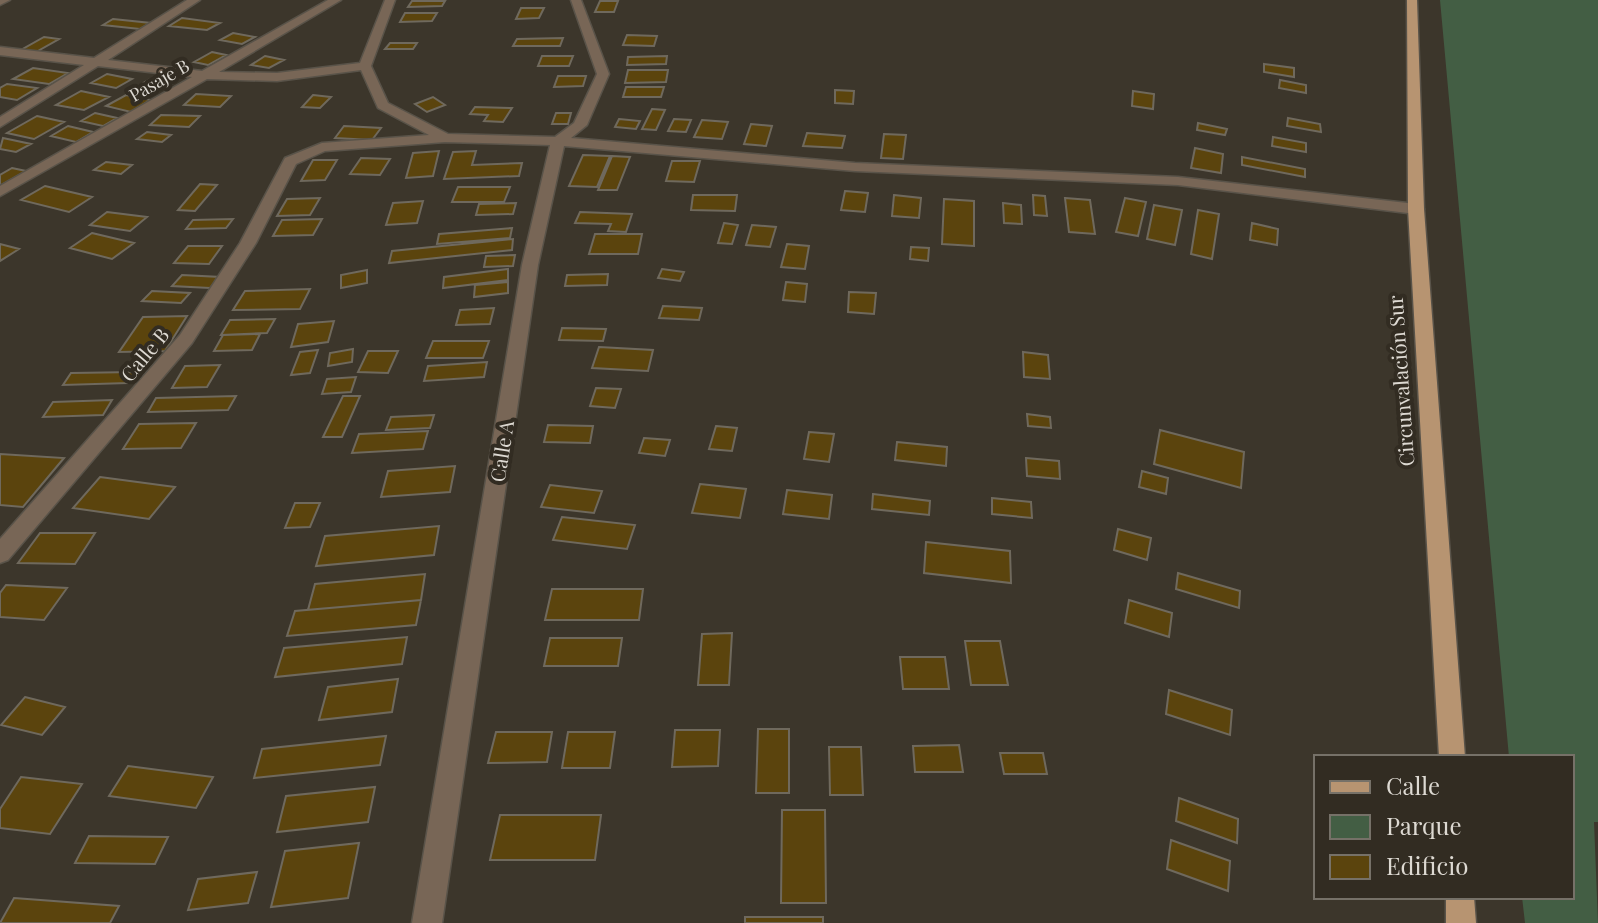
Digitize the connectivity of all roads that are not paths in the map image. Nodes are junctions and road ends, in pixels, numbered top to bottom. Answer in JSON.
{"nodes":[{"id":1,"x":195,"y":0,"type":"edge"},
{"id":2,"x":336,"y":0,"type":"edge"},
{"id":3,"x":390,"y":0,"type":"edge"},
{"id":4,"x":576,"y":0,"type":"edge"},
{"id":5,"x":1412,"y":0,"type":"edge"},
{"id":6,"x":0,"y":51,"type":"edge"},
{"id":7,"x":98,"y":62,"type":"junction"},
{"id":8,"x":365,"y":66,"type":"junction"},
{"id":9,"x":203,"y":75,"type":"junction"},
{"id":10,"x":0,"y":123,"type":"edge"},
{"id":11,"x":445,"y":138,"type":"junction"},
{"id":12,"x":558,"y":141,"type":"junction"},
{"id":13,"x":0,"y":192,"type":"edge"},
{"id":14,"x":1416,"y":209,"type":"junction"},
{"id":15,"x":0,"y":554,"type":"edge"},
{"id":16,"x":1452,"y":755,"type":"edge"},
{"id":17,"x":1460,"y":899,"type":"edge"},
{"id":18,"x":427,"y":923,"type":"edge"},
{"id":19,"x":1461,"y":923,"type":"edge"}],
"edges":[{"from":1,"to":7,"type":"street"},
{"from":2,"to":9,"type":"street","name":"Pasaje B"},
{"from":3,"to":8,"type":"street"},
{"from":4,"to":12,"type":"street"},
{"from":5,"to":14,"type":"main road","name":"Circunvalación Sur"},
{"from":6,"to":7,"type":"street"},
{"from":7,"to":9,"type":"street"},
{"from":7,"to":10,"type":"street"},
{"from":8,"to":9,"type":"street"},
{"from":8,"to":11,"type":"street"},
{"from":9,"to":13,"type":"street","name":"Pasaje B"},
{"from":11,"to":12,"type":"street"},
{"from":11,"to":15,"type":"street","name":"Calle B"},
{"from":12,"to":14,"type":"street"},
{"from":12,"to":18,"type":"street","name":"Calle A"},
{"from":14,"to":16,"type":"main road","name":"Circunvalación Sur"},
{"from":17,"to":19,"type":"main road"}]}
